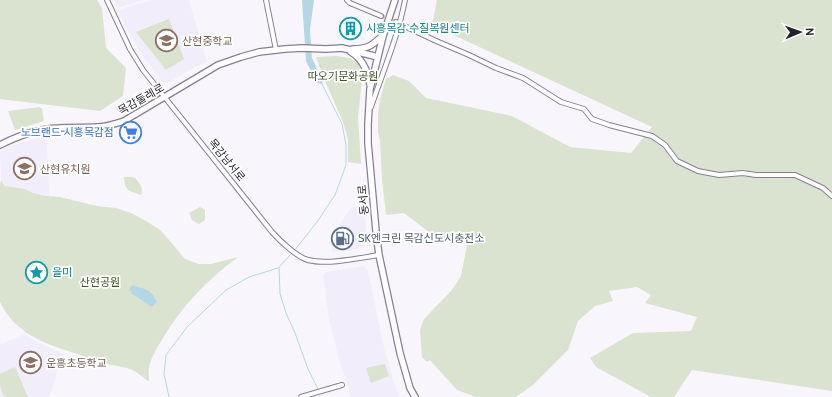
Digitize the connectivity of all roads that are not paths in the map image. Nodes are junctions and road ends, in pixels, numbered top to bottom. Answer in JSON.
{"nodes":[{"id":1,"x":107,"y":0,"type":"edge"},
{"id":2,"x":266,"y":0,"type":"edge"},
{"id":3,"x":347,"y":0,"type":"edge"},
{"id":4,"x":394,"y":0,"type":"edge"},
{"id":5,"x":405,"y":0,"type":"edge"},
{"id":6,"x":381,"y":16,"type":"tunnel mouth"},
{"id":7,"x":398,"y":23,"type":"junction"},
{"id":8,"x":383,"y":36,"type":"junction"},
{"id":9,"x":342,"y":48,"type":"junction"},
{"id":10,"x":276,"y":50,"type":"junction"},
{"id":11,"x":378,"y":57,"type":"junction"},
{"id":12,"x":370,"y":89,"type":"junction"},
{"id":13,"x":165,"y":96,"type":"junction"},
{"id":14,"x":369,"y":111,"type":"junction"},
{"id":15,"x":0,"y":145,"type":"edge"},
{"id":16,"x":832,"y":196,"type":"edge"},
{"id":17,"x":379,"y":255,"type":"junction"},
{"id":18,"x":342,"y":385,"type":"dead end"},
{"id":19,"x":302,"y":397,"type":"edge"},
{"id":20,"x":415,"y":397,"type":"edge"}],
"edges":[{"from":1,"to":13,"type":"street","name":"목감남서로"},
{"from":2,"to":10,"type":"street"},
{"from":3,"to":6,"type":"street"},
{"from":4,"to":8,"type":"street","name":"동서로"},
{"from":5,"to":7,"type":"street"},
{"from":7,"to":14,"type":"street"},
{"from":7,"to":16,"type":"street"},
{"from":8,"to":9,"type":"street"},
{"from":8,"to":11,"type":"street","name":"동서로"},
{"from":9,"to":10,"type":"street","name":"목감둘레로"},
{"from":9,"to":11,"type":"street"},
{"from":9,"to":12,"type":"street"},
{"from":10,"to":13,"type":"street","name":"목감둘레로"},
{"from":11,"to":12,"type":"street","name":"동서로"},
{"from":12,"to":14,"type":"street","name":"동서로"},
{"from":13,"to":15,"type":"street","name":"목감둘레로"},
{"from":13,"to":17,"type":"street","name":"목감남서로"},
{"from":14,"to":17,"type":"street","name":"동서로"},
{"from":17,"to":20,"type":"street","name":"동서로"},
{"from":18,"to":19,"type":"street"}]}
